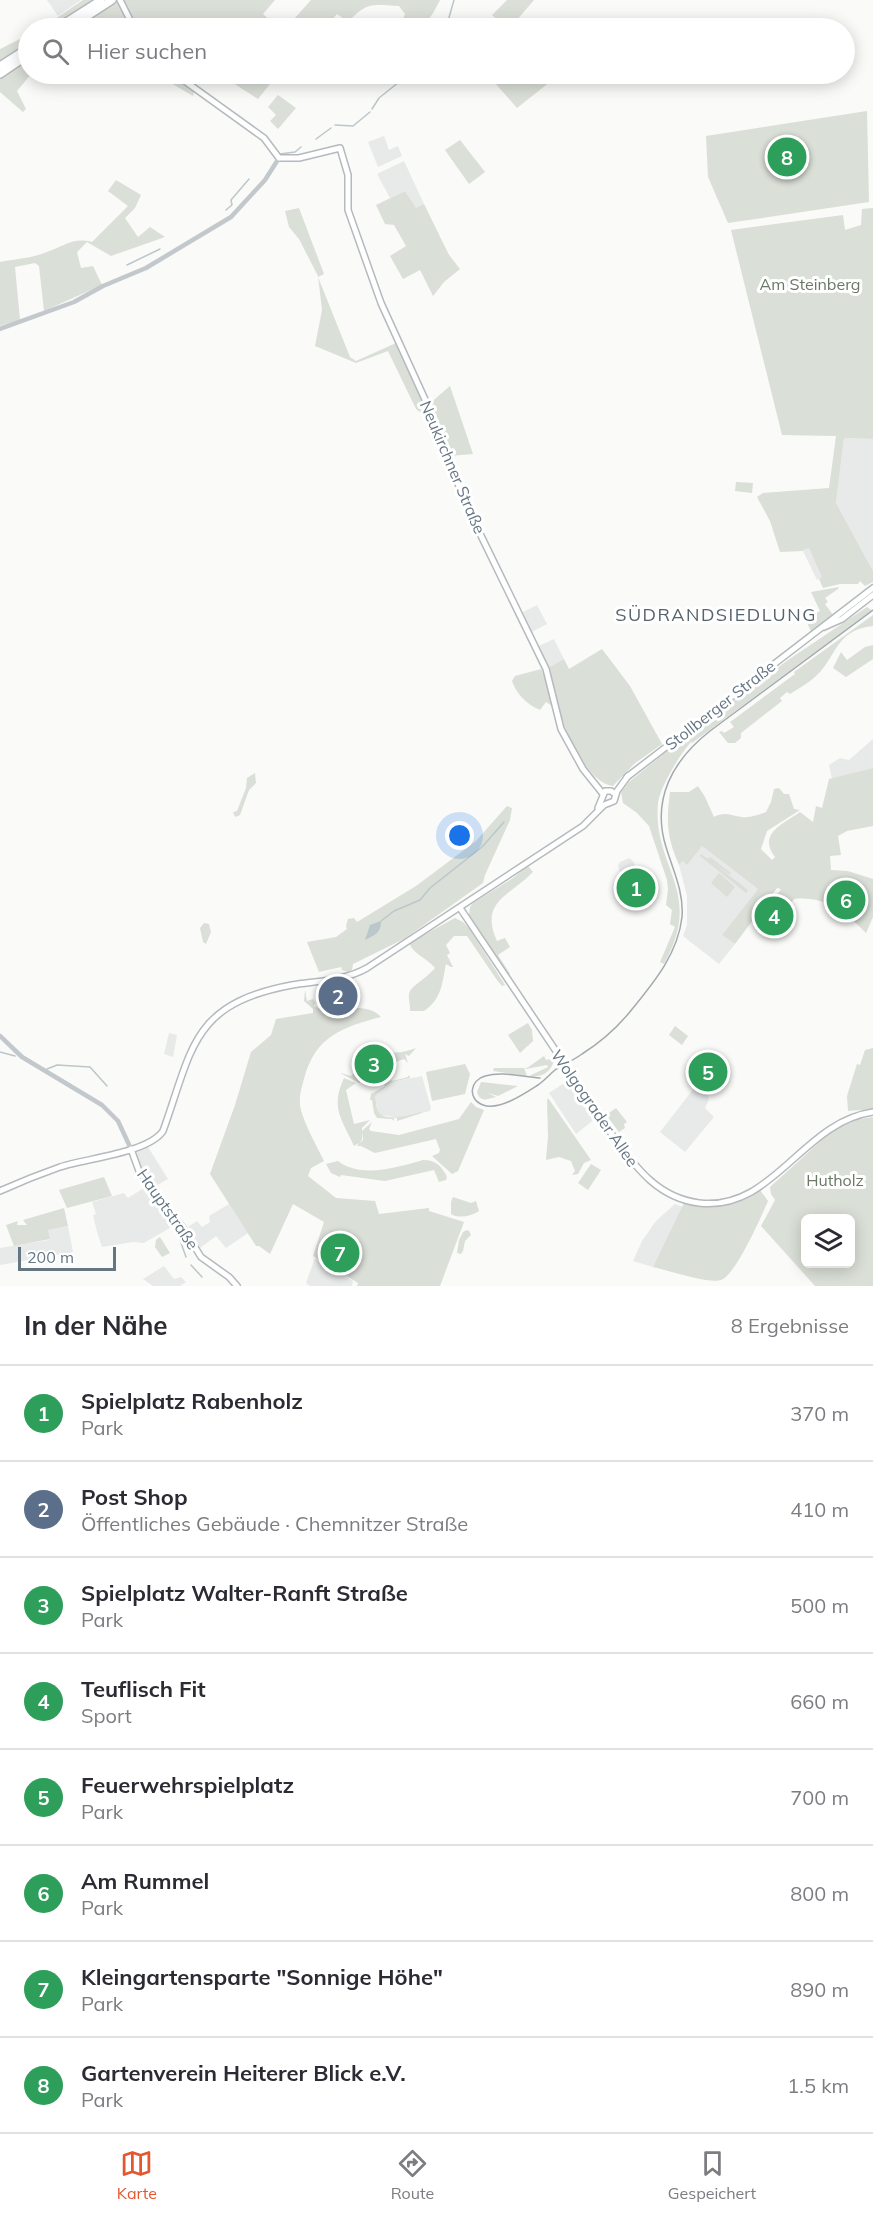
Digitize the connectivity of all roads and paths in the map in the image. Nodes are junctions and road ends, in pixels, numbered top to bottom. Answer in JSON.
{"nodes":[{"id":1,"x":101,"y":0,"type":"edge"},
{"id":2,"x":111,"y":0,"type":"edge"},
{"id":3,"x":120,"y":0,"type":"edge"},
{"id":4,"x":73,"y":18,"type":"edge"},
{"id":5,"x":84,"y":18,"type":"edge"},
{"id":6,"x":129,"y":18,"type":"edge"},
{"id":7,"x":18,"y":57,"type":"edge"},
{"id":8,"x":18,"y":61,"type":"edge"},
{"id":9,"x":1,"y":71,"type":"edge"},
{"id":10,"x":189,"y":84,"type":"edge"},
{"id":11,"x":279,"y":158,"type":"junction"},
{"id":12,"x":0,"y":329,"type":"edge"},
{"id":13,"x":872,"y":594,"type":"edge"},
{"id":14,"x":608,"y":795,"type":"junction"},
{"id":15,"x":460,"y":908,"type":"junction"},
{"id":16,"x":0,"y":1036,"type":"edge"},
{"id":17,"x":873,"y":1112,"type":"edge"},
{"id":18,"x":131,"y":1149,"type":"junction"},
{"id":19,"x":0,"y":1191,"type":"edge"},
{"id":20,"x":237,"y":1286,"type":"edge"}],
"edges":[{"from":1,"to":4,"type":"highway"},
{"from":2,"to":5,"type":"highway"},
{"from":3,"to":6,"type":"main road"},
{"from":7,"to":9,"type":"highway"},
{"from":8,"to":9,"type":"highway"},
{"from":10,"to":11,"type":"main road"},
{"from":11,"to":12,"type":"street"},
{"from":11,"to":14,"type":"main road","name":"Neukirchner Straße"},
{"from":13,"to":14,"type":"main road","name":"Stollberger Straße"},
{"from":14,"to":15,"type":"main road","name":"Stollberger Straße"},
{"from":15,"to":17,"type":"main road","name":"Wolgograder Allee"},
{"from":15,"to":18,"type":"main road","name":"Stollberger Straße"},
{"from":16,"to":18,"type":"street","name":"Hauptstraße"},
{"from":18,"to":19,"type":"main road"},
{"from":18,"to":20,"type":"main road","name":"Hauptstraße"}]}
